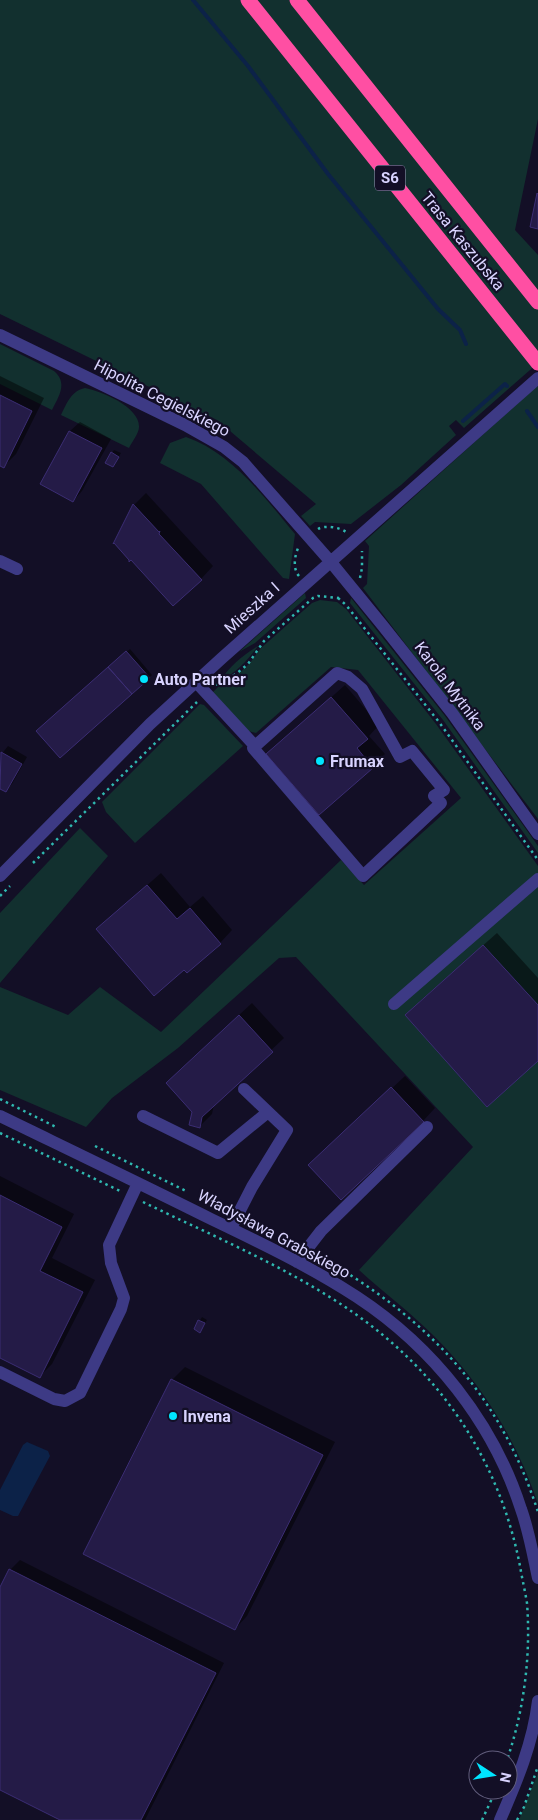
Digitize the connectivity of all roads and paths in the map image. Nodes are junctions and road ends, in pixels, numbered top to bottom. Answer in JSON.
{"nodes":[{"id":1,"x":248,"y":0,"type":"edge"},
{"id":2,"x":297,"y":0,"type":"edge"},
{"id":3,"x":538,"y":302,"type":"edge"},
{"id":4,"x":0,"y":335,"type":"edge"},
{"id":5,"x":536,"y":360,"type":"edge"},
{"id":6,"x":538,"y":378,"type":"edge"},
{"id":7,"x":0,"y":561,"type":"edge"},
{"id":8,"x":330,"y":561,"type":"junction"},
{"id":9,"x":17,"y":570,"type":"dead end"},
{"id":10,"x":338,"y":598,"type":"dead end"},
{"id":11,"x":307,"y":602,"type":"dead end"},
{"id":12,"x":196,"y":682,"type":"junction"},
{"id":13,"x":206,"y":693,"type":"junction"},
{"id":14,"x":253,"y":743,"type":"junction"},
{"id":15,"x":538,"y":834,"type":"edge"},
{"id":16,"x":538,"y":860,"type":"edge"},
{"id":17,"x":26,"y":869,"type":"dead end"},
{"id":18,"x":0,"y":876,"type":"edge"},
{"id":19,"x":538,"y":879,"type":"edge"},
{"id":20,"x":13,"y":882,"type":"dead end"},
{"id":21,"x":0,"y":896,"type":"edge"},
{"id":22,"x":394,"y":1004,"type":"dead end"},
{"id":23,"x":244,"y":1089,"type":"dead end"},
{"id":24,"x":268,"y":1112,"type":"junction"},
{"id":25,"x":0,"y":1116,"type":"edge"},
{"id":26,"x":143,"y":1116,"type":"dead end"},
{"id":27,"x":427,"y":1127,"type":"dead end"},
{"id":28,"x":0,"y":1133,"type":"edge"},
{"id":29,"x":138,"y":1183,"type":"junction"},
{"id":30,"x":131,"y":1197,"type":"junction"},
{"id":31,"x":231,"y":1228,"type":"junction"},
{"id":32,"x":297,"y":1262,"type":"junction"},
{"id":33,"x":0,"y":1372,"type":"edge"},
{"id":34,"x":538,"y":1578,"type":"edge"},
{"id":35,"x":538,"y":1701,"type":"edge"},
{"id":36,"x":510,"y":1750,"type":"edge"},
{"id":37,"x":538,"y":1766,"type":"edge"},
{"id":38,"x":491,"y":1800,"type":"edge"},
{"id":39,"x":482,"y":1820,"type":"edge"},
{"id":40,"x":500,"y":1820,"type":"edge"},
{"id":41,"x":517,"y":1820,"type":"edge"}],
"edges":[{"from":1,"to":5,"type":"highway","name":"Trasa Kaszubska","number":"S6"},
{"from":2,"to":3,"type":"highway","name":"Trasa Kaszubska","number":"S6"},
{"from":4,"to":8,"type":"street","name":"Hipolita Cegielskiego"},
{"from":6,"to":8,"type":"street","name":"Mieszka I"},
{"from":7,"to":9,"type":"street"},
{"from":8,"to":12,"type":"street","name":"Mieszka I"},
{"from":8,"to":15,"type":"street","name":"Karola Mytnika"},
{"from":10,"to":16,"type":"path"},
{"from":11,"to":13,"type":"path"},
{"from":12,"to":13,"type":"street"},
{"from":12,"to":18,"type":"street","name":"Mieszka I"},
{"from":13,"to":14,"type":"street"},
{"from":13,"to":17,"type":"path"},
{"from":14,"to":14,"type":"street"},
{"from":19,"to":22,"type":"street"},
{"from":20,"to":21,"type":"path"},
{"from":23,"to":24,"type":"street"},
{"from":24,"to":26,"type":"street"},
{"from":24,"to":31,"type":"street"},
{"from":25,"to":29,"type":"street","name":"Władysława Grabskiego"},
{"from":27,"to":32,"type":"street"},
{"from":28,"to":30,"type":"path"},
{"from":29,"to":30,"type":"street"},
{"from":29,"to":31,"type":"street","name":"Władysława Grabskiego"},
{"from":30,"to":33,"type":"street"},
{"from":30,"to":36,"type":"path"},
{"from":31,"to":32,"type":"street","name":"Władysława Grabskiego"},
{"from":32,"to":34,"type":"street","name":"Władysława Grabskiego"},
{"from":35,"to":40,"type":"street"},
{"from":37,"to":41,"type":"path"},
{"from":38,"to":39,"type":"path"}]}
